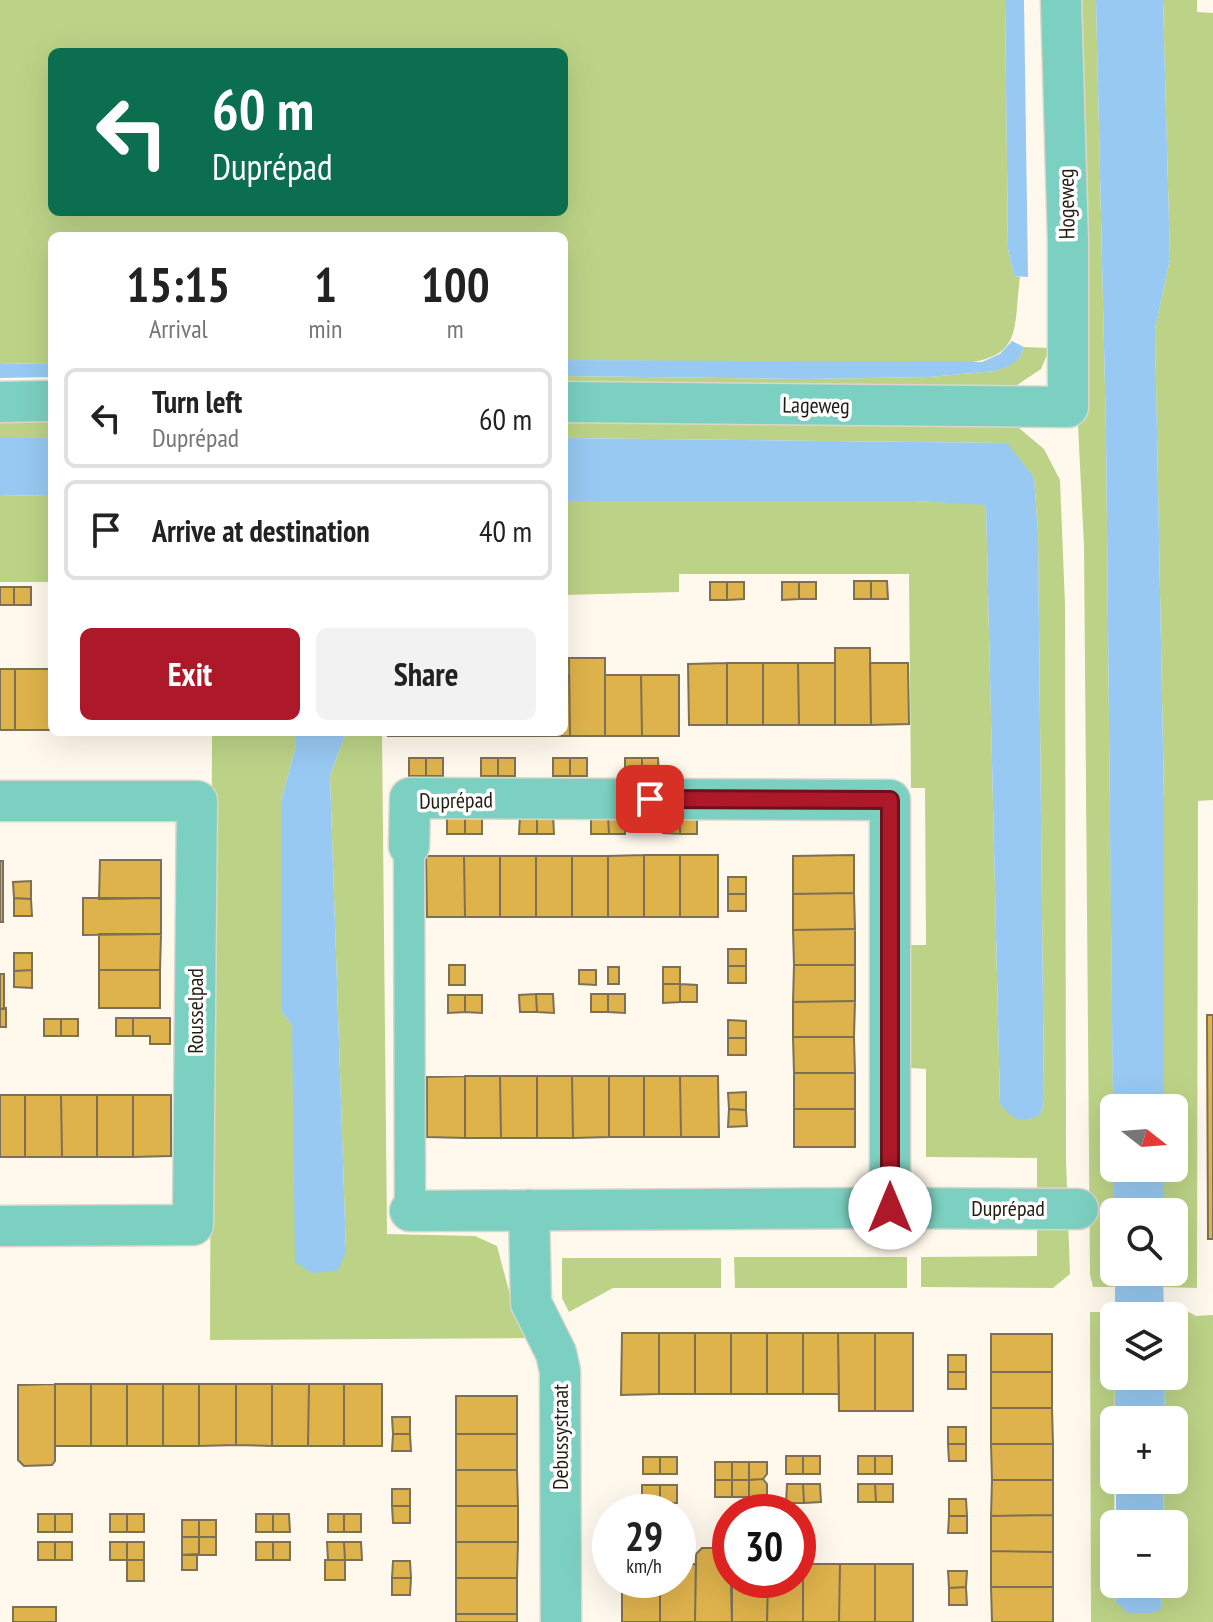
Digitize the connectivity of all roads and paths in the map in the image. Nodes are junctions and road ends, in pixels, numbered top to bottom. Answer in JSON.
{"nodes":[{"id":1,"x":1061,"y":0,"type":"edge"},
{"id":2,"x":48,"y":401,"type":"edge"},
{"id":3,"x":0,"y":402,"type":"edge"},
{"id":4,"x":568,"y":402,"type":"edge"},
{"id":5,"x":1068,"y":407,"type":"joint"},
{"id":6,"x":0,"y":801,"type":"edge"},
{"id":7,"x":409,"y":846,"type":"joint"},
{"id":8,"x":890,"y":1208,"type":"junction"},
{"id":9,"x":1078,"y":1209,"type":"dead end"},
{"id":10,"x":529,"y":1210,"type":"junction"},
{"id":11,"x":410,"y":1211,"type":"joint"},
{"id":12,"x":0,"y":1226,"type":"edge"},
{"id":13,"x":561,"y":1622,"type":"edge"}],
"edges":[{"from":1,"to":5,"type":"street","name":"Hogeweg"},
{"from":2,"to":3,"type":"street"},
{"from":4,"to":5,"type":"street","name":"Lageweg"},
{"from":6,"to":12,"type":"street","name":"Rousselpad"},
{"from":7,"to":8,"type":"street","name":"Duprépad"},
{"from":7,"to":11,"type":"street","name":"Duprépad"},
{"from":8,"to":9,"type":"street","name":"Duprépad"},
{"from":8,"to":10,"type":"street","name":"Duprépad"},
{"from":10,"to":11,"type":"street","name":"Duprépad"},
{"from":10,"to":13,"type":"street","name":"Debussystraat"}]}
